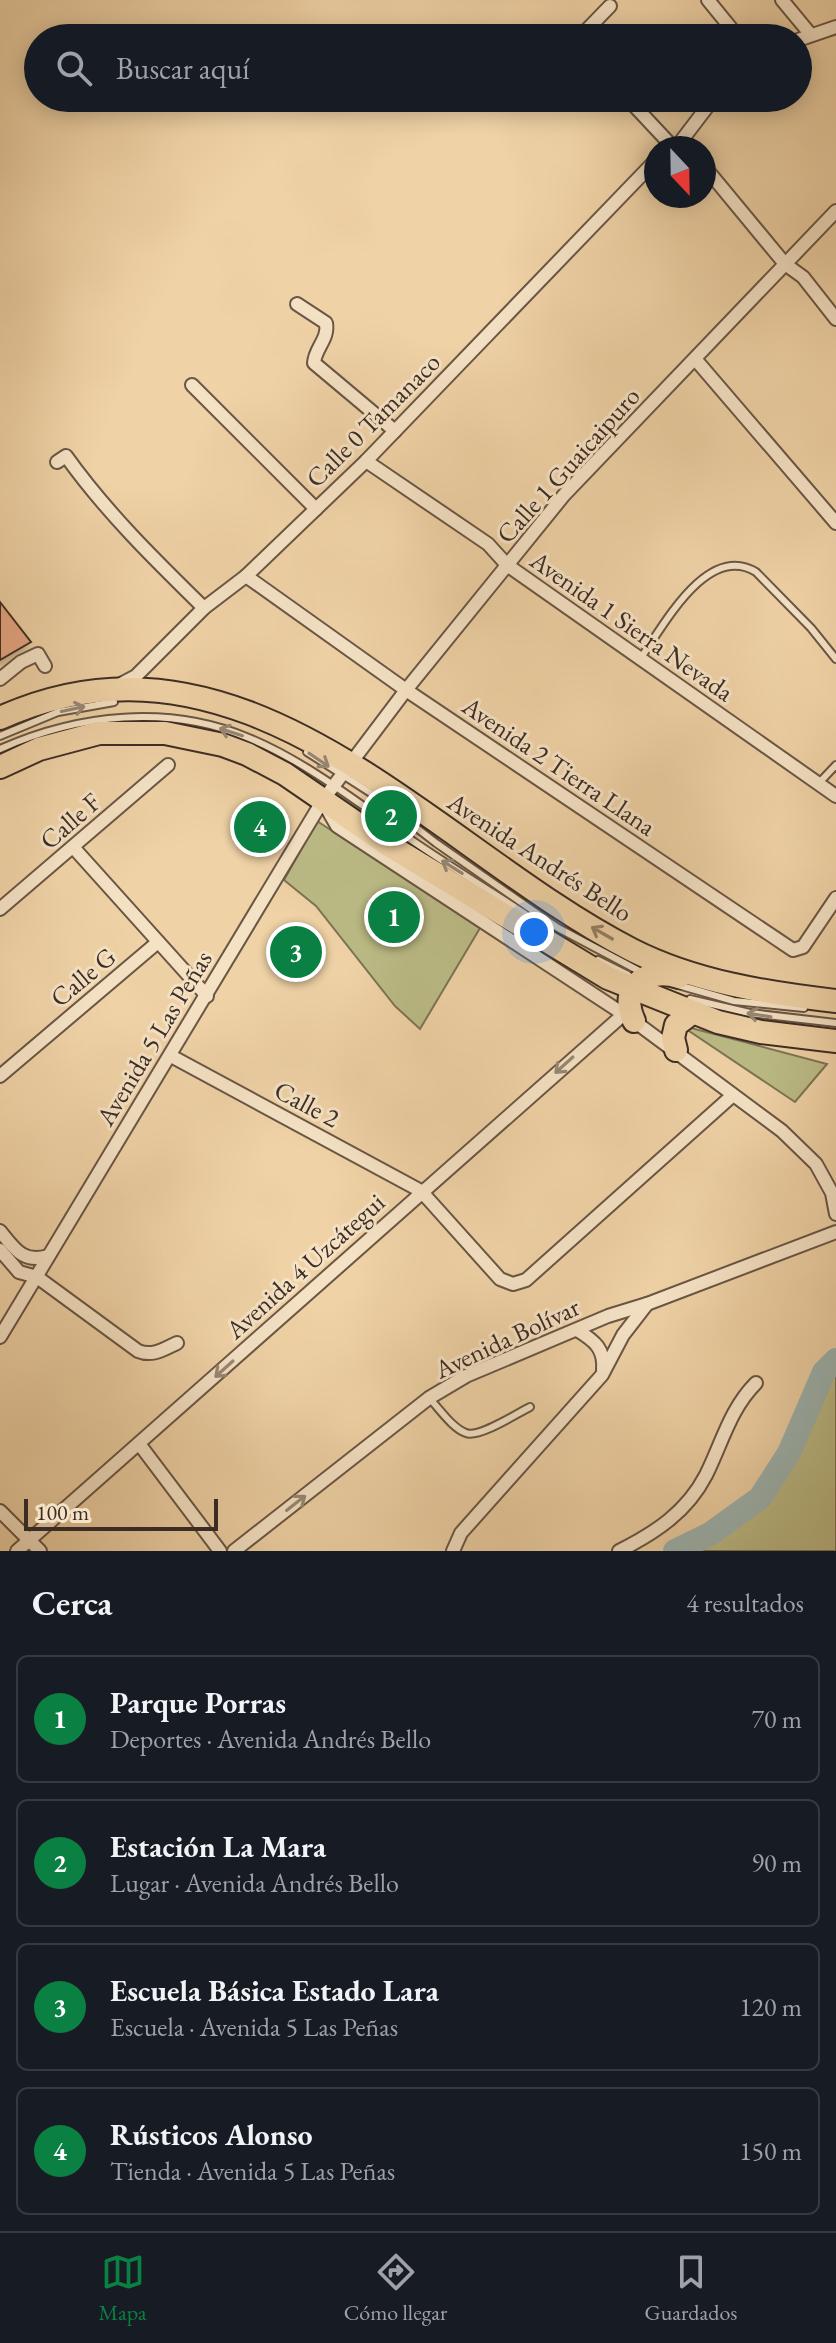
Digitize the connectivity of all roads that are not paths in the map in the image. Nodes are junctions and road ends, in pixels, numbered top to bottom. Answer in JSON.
{"nodes":[{"id":1,"x":708,"y":0,"type":"edge"},
{"id":2,"x":782,"y":0,"type":"edge"},
{"id":3,"x":610,"y":6,"type":"dead end"},
{"id":4,"x":593,"y":24,"type":"edge"},
{"id":5,"x":728,"y":24,"type":"edge"},
{"id":6,"x":802,"y":24,"type":"edge"},
{"id":7,"x":836,"y":27,"type":"edge"},
{"id":8,"x":812,"y":35,"type":"edge"},
{"id":9,"x":642,"y":112,"type":"edge"},
{"id":10,"x":703,"y":112,"type":"edge"},
{"id":11,"x":668,"y":136,"type":"edge"},
{"id":12,"x":685,"y":136,"type":"edge"},
{"id":13,"x":644,"y":172,"type":"edge"},
{"id":14,"x":716,"y":181,"type":"edge"},
{"id":15,"x":836,"y":211,"type":"edge"},
{"id":16,"x":785,"y":264,"type":"junction"},
{"id":17,"x":297,"y":304,"type":"dead end"},
{"id":18,"x":836,"y":319,"type":"edge"},
{"id":19,"x":696,"y":360,"type":"junction"},
{"id":20,"x":192,"y":385,"type":"dead end"},
{"id":21,"x":395,"y":431,"type":"junction"},
{"id":22,"x":366,"y":461,"type":"junction"},
{"id":23,"x":57,"y":462,"type":"dead end"},
{"id":24,"x":316,"y":509,"type":"junction"},
{"id":25,"x":836,"y":523,"type":"edge"},
{"id":26,"x":507,"y":565,"type":"junction"},
{"id":27,"x":246,"y":576,"type":"junction"},
{"id":28,"x":204,"y":608,"type":"junction"},
{"id":29,"x":640,"y":659,"type":"junction"},
{"id":30,"x":836,"y":659,"type":"edge"},
{"id":31,"x":45,"y":666,"type":"dead end"},
{"id":32,"x":0,"y":679,"type":"edge"},
{"id":33,"x":406,"y":690,"type":"junction"},
{"id":34,"x":112,"y":696,"type":"junction"},
{"id":35,"x":196,"y":707,"type":"dead end"},
{"id":36,"x":0,"y":718,"type":"edge"},
{"id":37,"x":0,"y":736,"type":"edge"},
{"id":38,"x":0,"y":749,"type":"edge"},
{"id":39,"x":168,"y":765,"type":"dead end"},
{"id":40,"x":836,"y":765,"type":"edge"},
{"id":41,"x":0,"y":767,"type":"edge"},
{"id":42,"x":338,"y":782,"type":"junction"},
{"id":43,"x":818,"y":784,"type":"junction"},
{"id":44,"x":836,"y":796,"type":"edge"},
{"id":45,"x":73,"y":847,"type":"junction"},
{"id":46,"x":836,"y":898,"type":"edge"},
{"id":47,"x":0,"y":909,"type":"edge"},
{"id":48,"x":158,"y":942,"type":"junction"},
{"id":49,"x":643,"y":994,"type":"junction"},
{"id":50,"x":207,"y":996,"type":"junction"},
{"id":51,"x":836,"y":1001,"type":"edge"},
{"id":52,"x":690,"y":1006,"type":"junction"},
{"id":53,"x":836,"y":1023,"type":"edge"},
{"id":54,"x":836,"y":1041,"type":"edge"},
{"id":55,"x":676,"y":1050,"type":"junction"},
{"id":56,"x":171,"y":1056,"type":"junction"},
{"id":57,"x":0,"y":1076,"type":"edge"},
{"id":58,"x":733,"y":1095,"type":"junction"},
{"id":59,"x":421,"y":1191,"type":"junction"},
{"id":60,"x":836,"y":1214,"type":"edge"},
{"id":61,"x":0,"y":1231,"type":"edge"},
{"id":62,"x":836,"y":1232,"type":"edge"},
{"id":63,"x":0,"y":1250,"type":"edge"},
{"id":64,"x":48,"y":1256,"type":"junction"},
{"id":65,"x":37,"y":1277,"type":"junction"},
{"id":66,"x":647,"y":1304,"type":"junction"},
{"id":67,"x":577,"y":1330,"type":"junction"},
{"id":68,"x":0,"y":1337,"type":"edge"},
{"id":69,"x":177,"y":1343,"type":"dead end"},
{"id":70,"x":602,"y":1375,"type":"junction"},
{"id":71,"x":756,"y":1383,"type":"dead end"},
{"id":72,"x":429,"y":1398,"type":"junction"},
{"id":73,"x":530,"y":1407,"type":"dead end"},
{"id":74,"x":140,"y":1445,"type":"junction"},
{"id":75,"x":0,"y":1511,"type":"edge"},
{"id":76,"x":30,"y":1539,"type":"junction"},
{"id":77,"x":17,"y":1551,"type":"edge"},
{"id":78,"x":40,"y":1551,"type":"edge"},
{"id":79,"x":220,"y":1551,"type":"edge"},
{"id":80,"x":234,"y":1551,"type":"edge"},
{"id":81,"x":453,"y":1551,"type":"edge"},
{"id":82,"x":619,"y":1551,"type":"edge"}],
"edges":[{"from":1,"to":5,"type":"street"},
{"from":2,"to":6,"type":"street"},
{"from":3,"to":4,"type":"street"},
{"from":7,"to":8,"type":"street"},
{"from":9,"to":11,"type":"street"},
{"from":10,"to":12,"type":"street"},
{"from":13,"to":21,"type":"street","name":"Calle 0 Tamanaco"},
{"from":14,"to":16,"type":"street"},
{"from":15,"to":16,"type":"street","name":"Calle 1 Guaicaipuro"},
{"from":16,"to":18,"type":"street"},
{"from":16,"to":19,"type":"street","name":"Calle 1 Guaicaipuro"},
{"from":17,"to":21,"type":"street"},
{"from":19,"to":25,"type":"street"},
{"from":19,"to":26,"type":"street","name":"Calle 1 Guaicaipuro"},
{"from":20,"to":24,"type":"street"},
{"from":21,"to":22,"type":"street","name":"Calle 0 Tamanaco"},
{"from":22,"to":24,"type":"street","name":"Calle 0 Tamanaco"},
{"from":22,"to":26,"type":"street","name":"Avenida 1 Sierra Nevada"},
{"from":23,"to":28,"type":"street"},
{"from":24,"to":27,"type":"street","name":"Calle 0 Tamanaco"},
{"from":26,"to":29,"type":"street","name":"Avenida 1 Sierra Nevada"},
{"from":26,"to":33,"type":"street","name":"Calle 1 Guaicaipuro"},
{"from":27,"to":28,"type":"street","name":"Calle 0 Tamanaco"},
{"from":27,"to":33,"type":"street","name":"Avenida 2 Tierra Llana"},
{"from":28,"to":34,"type":"street","name":"Calle 0 Tamanaco"},
{"from":29,"to":30,"type":"lane"},
{"from":29,"to":43,"type":"street","name":"Avenida 1 Sierra Nevada"},
{"from":31,"to":32,"type":"street"},
{"from":33,"to":42,"type":"street","name":"Calle 1 Guaicaipuro"},
{"from":33,"to":46,"type":"street","name":"Avenida 2 Tierra Llana"},
{"from":34,"to":36,"type":"highway","name":"Avenida Andrés Bello"},
{"from":37,"to":34,"type":"lane","one_way":true},
{"from":34,"to":42,"type":"highway","name":"Avenida Andrés Bello"},
{"from":35,"to":42,"type":"lane","one_way":true},
{"from":42,"to":38,"type":"lane","one_way":true},
{"from":39,"to":45,"type":"street","name":"Calle F"},
{"from":40,"to":43,"type":"lane"},
{"from":41,"to":42,"type":"highway","name":"Avenida Andrés Bello"},
{"from":42,"to":49,"type":"highway","name":"Avenida Andrés Bello"},
{"from":42,"to":49,"type":"highway","name":"Avenida Andrés Bello"},
{"from":42,"to":50,"type":"street","name":"Avenida 5 Las Peñas"},
{"from":43,"to":44,"type":"street","name":"Avenida 1 Sierra Nevada"},
{"from":45,"to":47,"type":"street","name":"Calle F"},
{"from":45,"to":48,"type":"street"},
{"from":48,"to":50,"type":"street"},
{"from":48,"to":57,"type":"street","name":"Calle G"},
{"from":49,"to":51,"type":"highway","name":"Avenida Andrés Bello"},
{"from":49,"to":52,"type":"highway","name":"Avenida Andrés Bello"},
{"from":49,"to":55,"type":"street"},
{"from":49,"to":59,"type":"street","name":"Avenida 4 Uzcátegui","one_way":true},
{"from":50,"to":56,"type":"street","name":"Avenida 5 Las Peñas"},
{"from":53,"to":52,"type":"lane","one_way":true},
{"from":52,"to":54,"type":"highway","name":"Avenida Andrés Bello"},
{"from":52,"to":55,"type":"highway"},
{"from":55,"to":58,"type":"street"},
{"from":56,"to":59,"type":"street","name":"Calle 2"},
{"from":56,"to":64,"type":"street","name":"Avenida 5 Las Peñas"},
{"from":58,"to":59,"type":"street","name":"Calle 2"},
{"from":58,"to":60,"type":"street"},
{"from":59,"to":74,"type":"street","name":"Avenida 4 Uzcátegui","one_way":true},
{"from":61,"to":64,"type":"street"},
{"from":62,"to":66,"type":"street","name":"Avenida Bolívar"},
{"from":63,"to":65,"type":"street"},
{"from":64,"to":65,"type":"street","name":"Avenida 5 Las Peñas"},
{"from":65,"to":68,"type":"street","name":"Avenida 5 Las Peñas"},
{"from":65,"to":69,"type":"street"},
{"from":66,"to":67,"type":"street","name":"Avenida Bolívar"},
{"from":66,"to":70,"type":"street"},
{"from":67,"to":70,"type":"street"},
{"from":67,"to":72,"type":"street","name":"Avenida Bolívar"},
{"from":70,"to":81,"type":"street"},
{"from":71,"to":82,"type":"street"},
{"from":72,"to":73,"type":"lane"},
{"from":80,"to":72,"type":"street","name":"Avenida Bolívar","one_way":true},
{"from":74,"to":76,"type":"street","name":"Avenida 4 Uzcátegui"},
{"from":74,"to":79,"type":"street"},
{"from":75,"to":76,"type":"street"},
{"from":76,"to":77,"type":"street","name":"Avenida 4 Uzcátegui"},
{"from":76,"to":78,"type":"street"}]}
